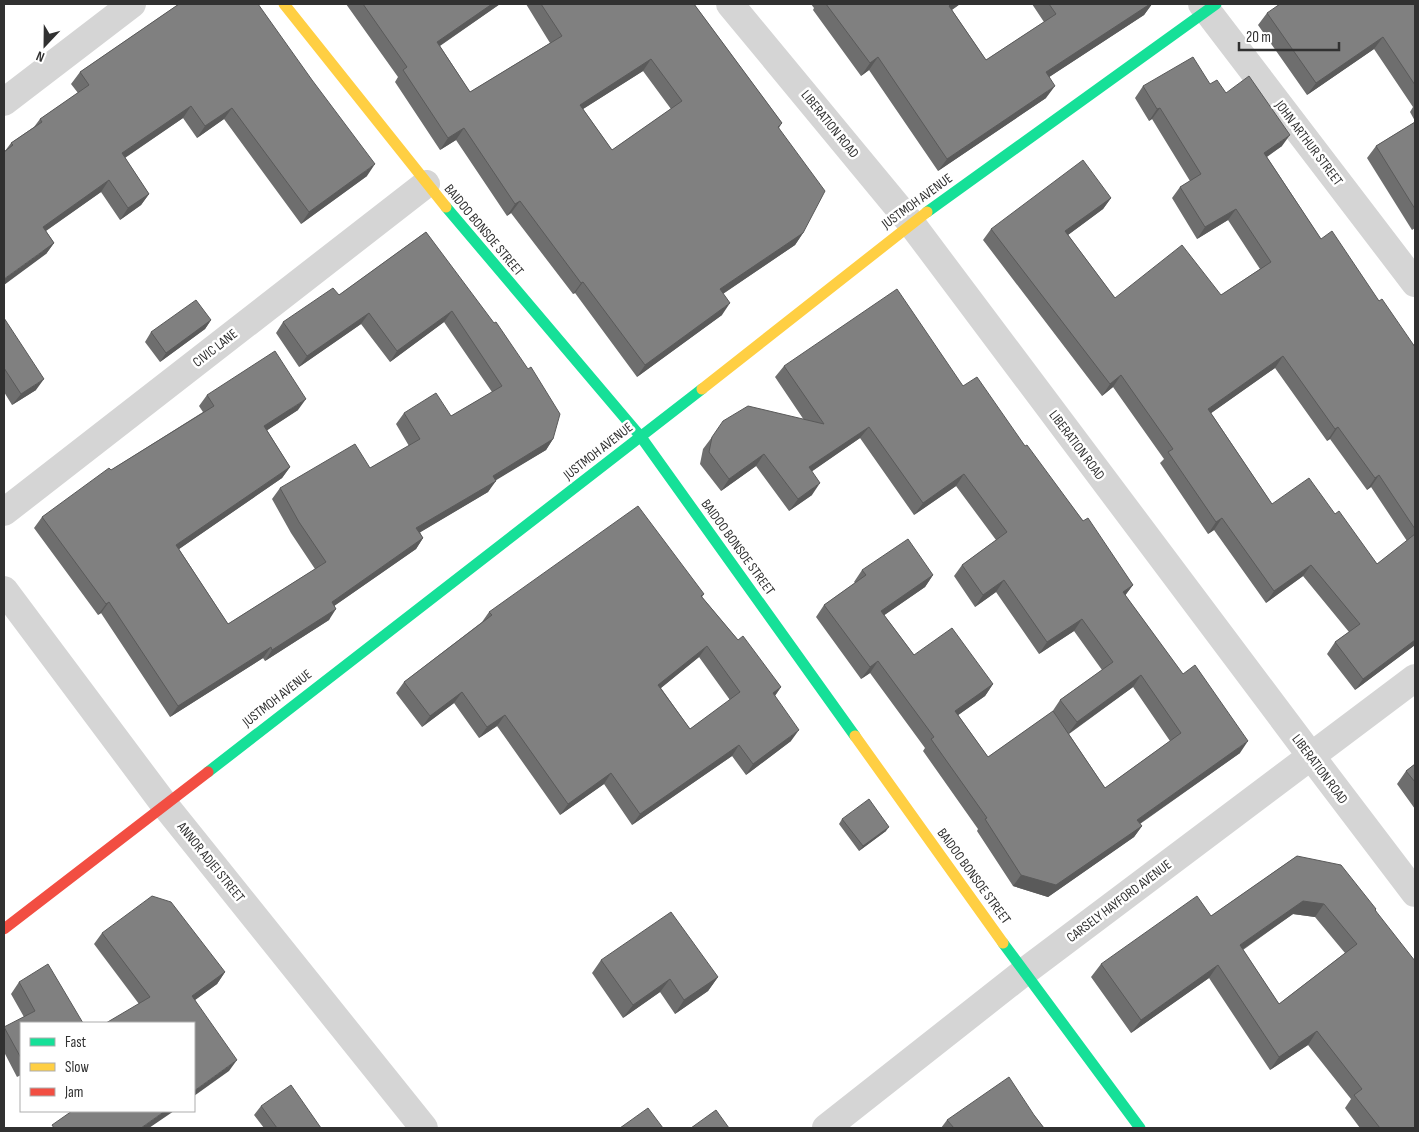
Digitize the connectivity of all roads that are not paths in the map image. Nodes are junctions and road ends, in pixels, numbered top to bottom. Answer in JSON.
{"nodes":[{"id":1,"x":132,"y":4,"type":"edge"},
{"id":2,"x":284,"y":4,"type":"edge"},
{"id":3,"x":730,"y":4,"type":"edge"},
{"id":4,"x":1208,"y":6,"type":"edge"},
{"id":5,"x":4,"y":102,"type":"edge"},
{"id":6,"x":426,"y":184,"type":"junction"},
{"id":7,"x":911,"y":223,"type":"junction"},
{"id":8,"x":1414,"y":280,"type":"edge"},
{"id":9,"x":641,"y":437,"type":"junction"},
{"id":10,"x":4,"y":512,"type":"edge"},
{"id":11,"x":4,"y":590,"type":"edge"},
{"id":12,"x":1415,"y":678,"type":"edge"},
{"id":13,"x":1311,"y":756,"type":"junction"},
{"id":14,"x":164,"y":804,"type":"junction"},
{"id":15,"x":1415,"y":893,"type":"edge"},
{"id":16,"x":4,"y":929,"type":"edge"},
{"id":17,"x":1024,"y":972,"type":"junction"},
{"id":18,"x":424,"y":1128,"type":"edge"},
{"id":19,"x":826,"y":1128,"type":"edge"},
{"id":20,"x":1140,"y":1128,"type":"edge"}],
"edges":[{"from":1,"to":5,"type":"street"},
{"from":2,"to":6,"type":"street","name":"BAIDOO BONSOE STREET"},
{"from":3,"to":7,"type":"street","name":"LIBERATION ROAD"},
{"from":4,"to":7,"type":"street","name":"JUSTMOH AVENUE"},
{"from":4,"to":8,"type":"street","name":"JOHN ARTHUR STREET"},
{"from":6,"to":9,"type":"street","name":"BAIDOO BONSOE STREET"},
{"from":6,"to":10,"type":"street","name":"CIVIC LANE"},
{"from":7,"to":9,"type":"street","name":"JUSTMOH AVENUE"},
{"from":7,"to":13,"type":"street","name":"LIBERATION ROAD"},
{"from":9,"to":14,"type":"street","name":"JUSTMOH AVENUE"},
{"from":9,"to":17,"type":"street","name":"BAIDOO BONSOE STREET"},
{"from":11,"to":14,"type":"street","name":"ANNOR ADJEI STREET"},
{"from":12,"to":13,"type":"street","name":"CARSELY HAYFORD AVENUE"},
{"from":13,"to":15,"type":"street","name":"LIBERATION ROAD"},
{"from":13,"to":17,"type":"street","name":"CARSELY HAYFORD AVENUE"},
{"from":14,"to":16,"type":"street","name":"JUSTMOH AVENUE"},
{"from":14,"to":18,"type":"street","name":"ANNOR ADJEI STREET"},
{"from":17,"to":19,"type":"street","name":"CARSELY HAYFORD AVENUE"},
{"from":17,"to":20,"type":"street","name":"BAIDOO BONSOE STREET"}]}
